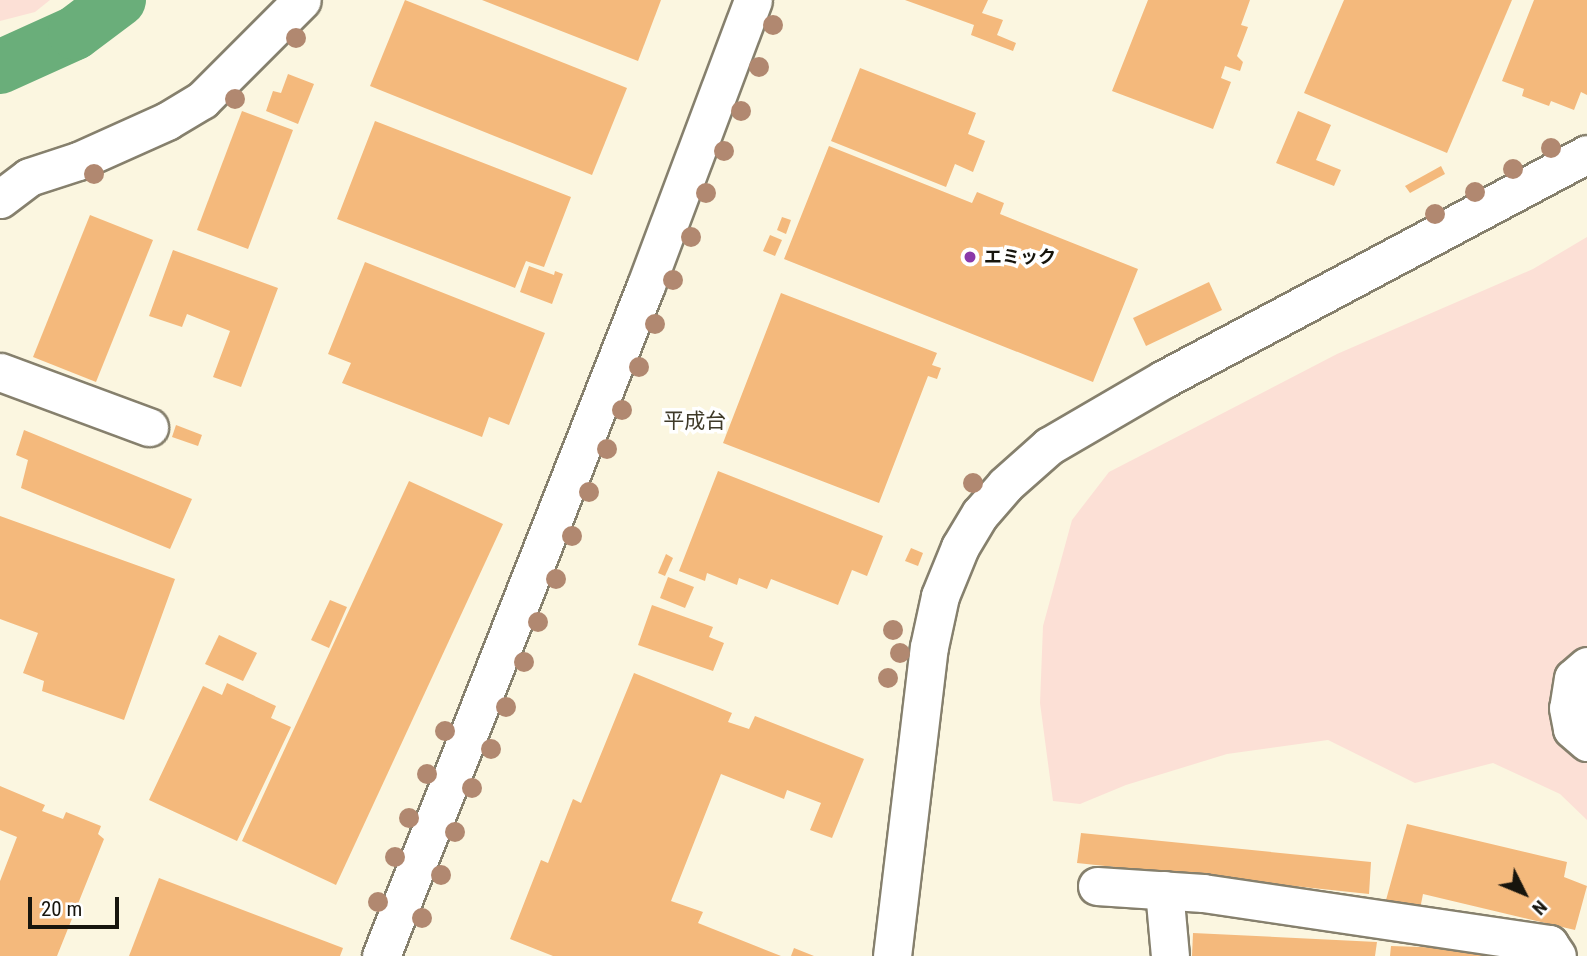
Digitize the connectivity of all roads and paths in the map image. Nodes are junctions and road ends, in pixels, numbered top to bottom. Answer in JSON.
{"nodes":[{"id":1,"x":302,"y":0,"type":"edge"},
{"id":2,"x":753,"y":0,"type":"edge"},
{"id":3,"x":1587,"y":154,"type":"edge"},
{"id":4,"x":0,"y":199,"type":"edge"},
{"id":5,"x":0,"y":372,"type":"edge"},
{"id":6,"x":149,"y":427,"type":"dead end"},
{"id":7,"x":1587,"y":666,"type":"edge"},
{"id":8,"x":1587,"y":742,"type":"edge"},
{"id":9,"x":1097,"y":886,"type":"dead end"},
{"id":10,"x":1164,"y":890,"type":"junction"},
{"id":11,"x":381,"y":956,"type":"edge"},
{"id":12,"x":892,"y":956,"type":"edge"},
{"id":13,"x":1170,"y":956,"type":"edge"},
{"id":14,"x":1557,"y":956,"type":"edge"}],
"edges":[{"from":1,"to":4,"type":"street"},
{"from":2,"to":11,"type":"street"},
{"from":3,"to":12,"type":"street"},
{"from":5,"to":6,"type":"street"},
{"from":7,"to":8,"type":"street"},
{"from":9,"to":10,"type":"street"},
{"from":10,"to":13,"type":"street"},
{"from":10,"to":14,"type":"street"}]}
